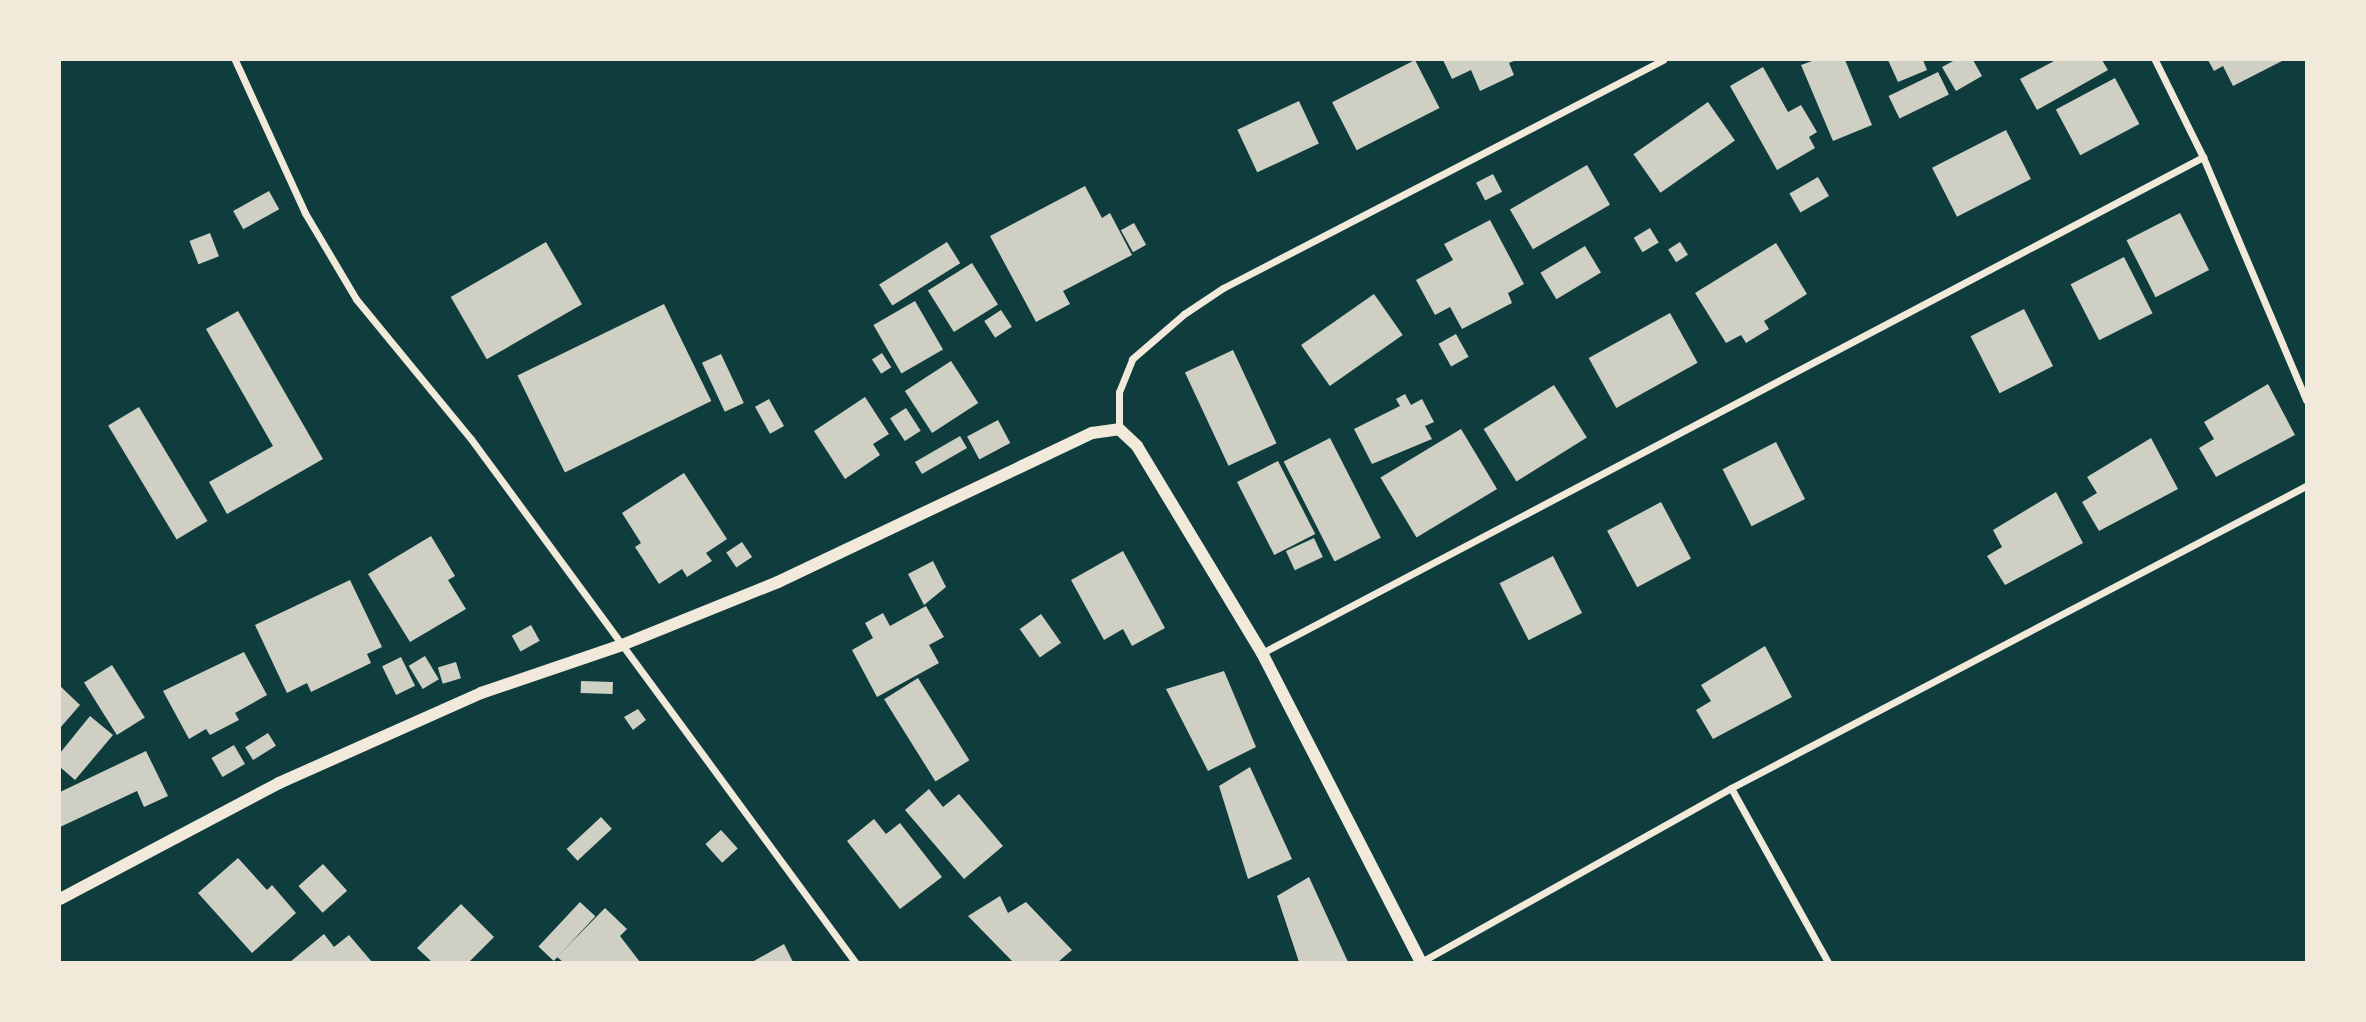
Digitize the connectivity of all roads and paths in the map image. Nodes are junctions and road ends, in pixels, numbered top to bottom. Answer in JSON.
{"nodes":[{"id":1,"x":235,"y":60,"type":"edge"},
{"id":2,"x":1663,"y":60,"type":"edge"},
{"id":3,"x":2155,"y":60,"type":"edge"},
{"id":4,"x":2203,"y":157,"type":"junction"},
{"id":5,"x":2306,"y":400,"type":"edge"},
{"id":6,"x":1119,"y":429,"type":"junction"},
{"id":7,"x":2306,"y":486,"type":"edge"},
{"id":8,"x":622,"y":645,"type":"junction"},
{"id":9,"x":1262,"y":653,"type":"junction"},
{"id":10,"x":1731,"y":788,"type":"junction"},
{"id":11,"x":60,"y":900,"type":"edge"},
{"id":12,"x":855,"y":962,"type":"edge"},
{"id":13,"x":1421,"y":962,"type":"edge"},
{"id":14,"x":1828,"y":962,"type":"edge"}],
"edges":[{"from":1,"to":8,"type":"street"},
{"from":2,"to":6,"type":"street"},
{"from":3,"to":4,"type":"street"},
{"from":4,"to":5,"type":"street"},
{"from":4,"to":9,"type":"street"},
{"from":6,"to":8,"type":"street"},
{"from":6,"to":9,"type":"street"},
{"from":7,"to":10,"type":"street"},
{"from":8,"to":11,"type":"street"},
{"from":8,"to":12,"type":"street"},
{"from":9,"to":13,"type":"street"},
{"from":10,"to":13,"type":"street"},
{"from":10,"to":14,"type":"street"}]}
